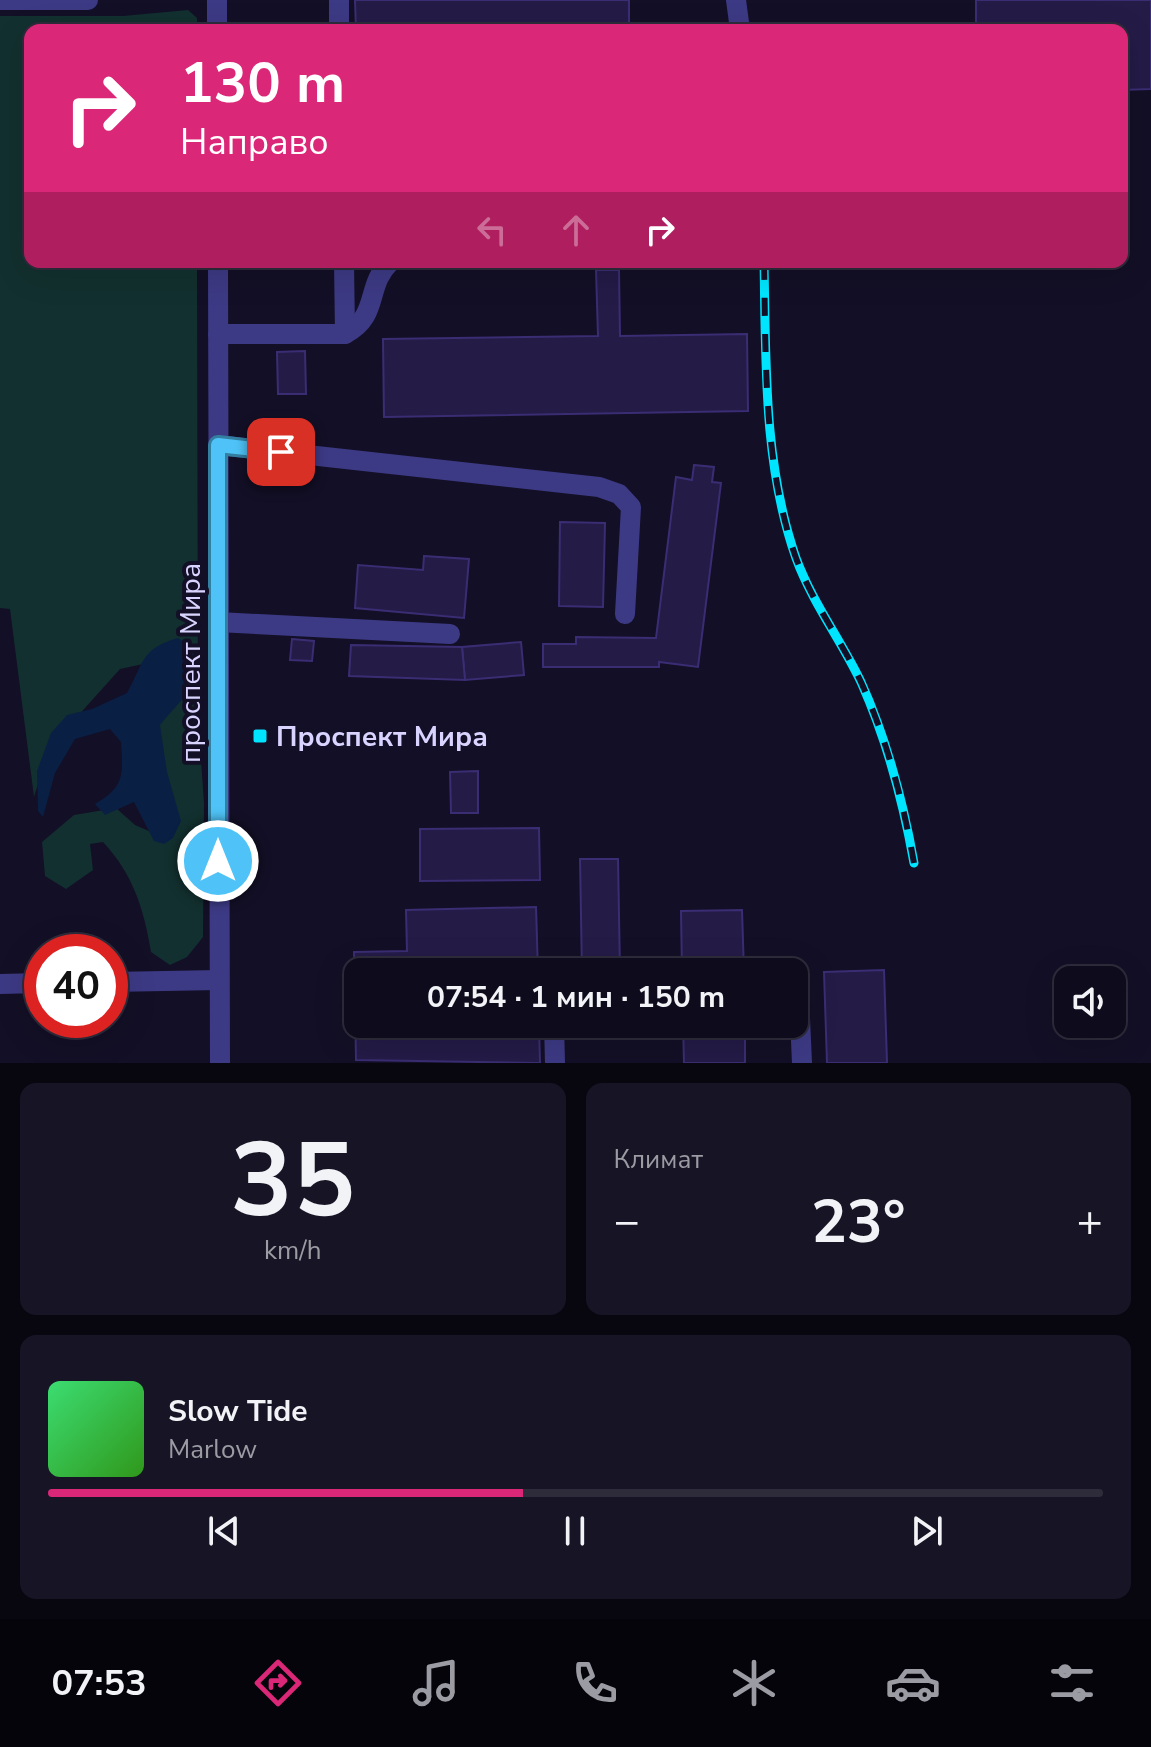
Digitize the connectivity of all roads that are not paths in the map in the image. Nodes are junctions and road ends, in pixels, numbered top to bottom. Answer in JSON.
{"nodes":[{"id":1,"x":0,"y":0,"type":"edge"},
{"id":2,"x":88,"y":0,"type":"edge"},
{"id":3,"x":217,"y":0,"type":"edge"},
{"id":4,"x":339,"y":0,"type":"edge"},
{"id":5,"x":736,"y":0,"type":"edge"},
{"id":6,"x":217,"y":24,"type":"edge"},
{"id":7,"x":339,"y":24,"type":"edge"},
{"id":8,"x":739,"y":24,"type":"edge"},
{"id":9,"x":218,"y":268,"type":"edge"},
{"id":10,"x":344,"y":268,"type":"edge"},
{"id":11,"x":386,"y":268,"type":"edge"},
{"id":12,"x":218,"y":334,"type":"junction"},
{"id":13,"x":345,"y":334,"type":"junction"},
{"id":14,"x":218,"y":445,"type":"junction"},
{"id":15,"x":625,"y":614,"type":"dead end"},
{"id":16,"x":218,"y":622,"type":"junction"},
{"id":17,"x":450,"y":634,"type":"dead end"},
{"id":18,"x":219,"y":980,"type":"junction"},
{"id":19,"x":128,"y":982,"type":"edge"},
{"id":20,"x":24,"y":983,"type":"edge"},
{"id":21,"x":0,"y":984,"type":"edge"},
{"id":22,"x":554,"y":1038,"type":"edge"},
{"id":23,"x":801,"y":1038,"type":"edge"},
{"id":24,"x":220,"y":1063,"type":"edge"},
{"id":25,"x":555,"y":1063,"type":"edge"},
{"id":26,"x":802,"y":1063,"type":"edge"}],
"edges":[{"from":1,"to":2,"type":"street"},
{"from":3,"to":6,"type":"street"},
{"from":4,"to":7,"type":"street"},
{"from":5,"to":8,"type":"street"},
{"from":9,"to":12,"type":"street","name":"проспект Мира"},
{"from":10,"to":13,"type":"street"},
{"from":11,"to":13,"type":"street"},
{"from":12,"to":13,"type":"street"},
{"from":12,"to":14,"type":"street","name":"проспект Мира"},
{"from":14,"to":15,"type":"street"},
{"from":14,"to":16,"type":"street","name":"проспект Мира"},
{"from":16,"to":17,"type":"street"},
{"from":16,"to":18,"type":"street","name":"проспект Мира"},
{"from":18,"to":19,"type":"street"},
{"from":18,"to":24,"type":"street","name":"проспект Мира"},
{"from":20,"to":21,"type":"street"},
{"from":22,"to":25,"type":"street"},
{"from":23,"to":26,"type":"street"}]}
